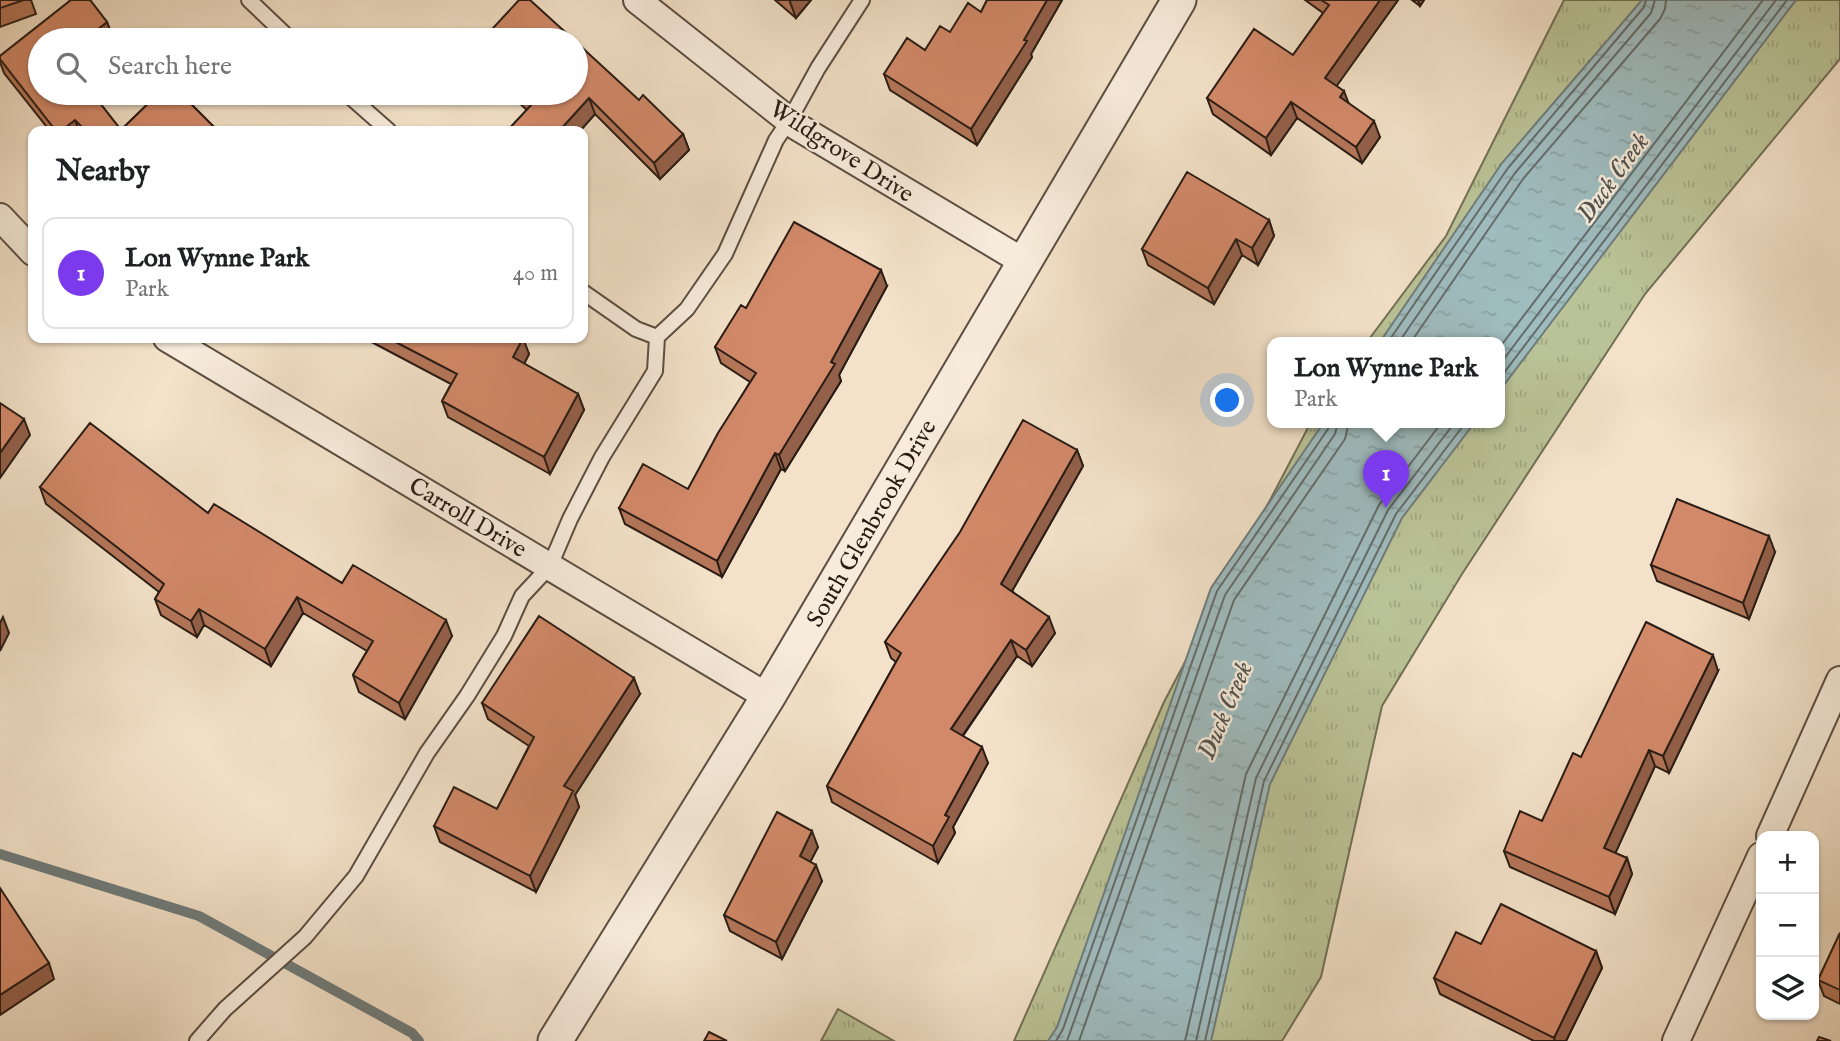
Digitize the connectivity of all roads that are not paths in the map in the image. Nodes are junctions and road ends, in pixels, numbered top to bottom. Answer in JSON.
{"nodes":[{"id":1,"x":248,"y":0,"type":"edge"},
{"id":2,"x":637,"y":0,"type":"edge"},
{"id":3,"x":862,"y":0,"type":"edge"},
{"id":4,"x":1179,"y":0,"type":"edge"},
{"id":5,"x":277,"y":28,"type":"edge"},
{"id":6,"x":360,"y":105,"type":"edge"},
{"id":7,"x":789,"y":121,"type":"junction"},
{"id":8,"x":383,"y":126,"type":"edge"},
{"id":9,"x":0,"y":217,"type":"edge"},
{"id":10,"x":28,"y":247,"type":"edge"},
{"id":11,"x":1024,"y":262,"type":"junction"},
{"id":12,"x":588,"y":295,"type":"edge"},
{"id":13,"x":656,"y":337,"type":"junction"},
{"id":14,"x":175,"y":343,"type":"edge"},
{"id":15,"x":550,"y":566,"type":"junction"},
{"id":16,"x":1840,"y":680,"type":"edge"},
{"id":17,"x":768,"y":697,"type":"junction"},
{"id":18,"x":1772,"y":831,"type":"edge"},
{"id":19,"x":1756,"y":867,"type":"edge"},
{"id":20,"x":197,"y":1041,"type":"edge"},
{"id":21,"x":555,"y":1041,"type":"edge"},
{"id":22,"x":1676,"y":1041,"type":"edge"}],
"edges":[{"from":1,"to":5,"type":"lane"},
{"from":2,"to":7,"type":"street","name":"Wildgrove Drive"},
{"from":3,"to":7,"type":"lane"},
{"from":4,"to":11,"type":"street","name":"South Glenbrook Drive"},
{"from":6,"to":8,"type":"lane"},
{"from":7,"to":11,"type":"street","name":"Wildgrove Drive"},
{"from":7,"to":13,"type":"lane"},
{"from":9,"to":10,"type":"street"},
{"from":11,"to":17,"type":"street","name":"South Glenbrook Drive"},
{"from":12,"to":13,"type":"lane"},
{"from":13,"to":15,"type":"lane"},
{"from":14,"to":15,"type":"street","name":"Carroll Drive"},
{"from":15,"to":17,"type":"street","name":"Carroll Drive"},
{"from":15,"to":20,"type":"lane"},
{"from":16,"to":18,"type":"street"},
{"from":17,"to":21,"type":"street","name":"South Glenbrook Drive"},
{"from":19,"to":22,"type":"street"}]}
